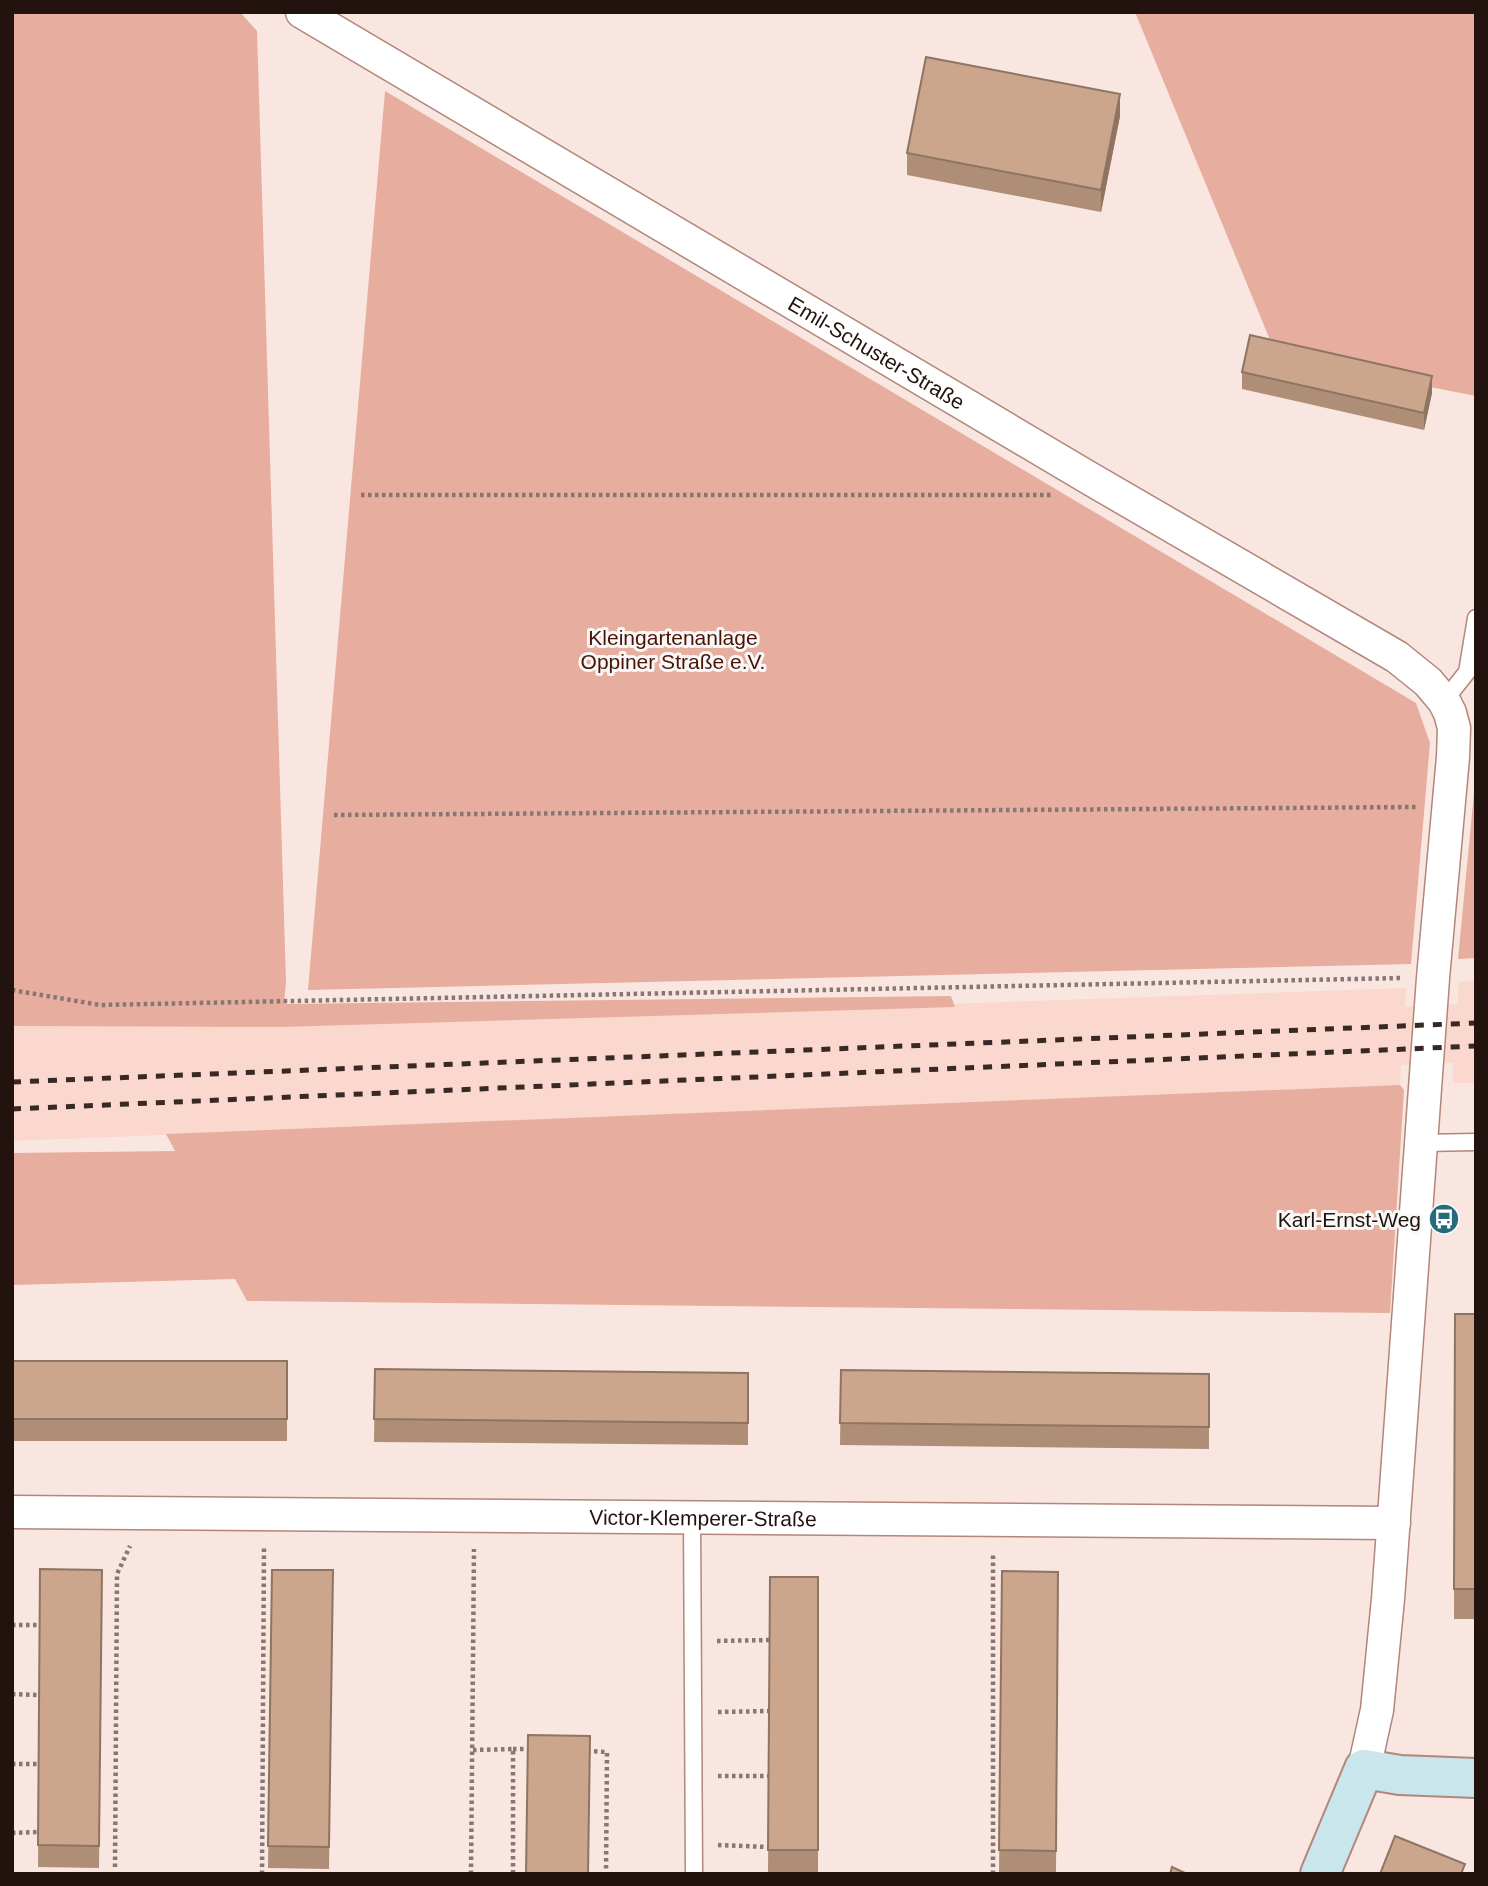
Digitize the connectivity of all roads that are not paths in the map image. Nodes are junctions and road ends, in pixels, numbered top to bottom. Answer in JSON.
{"nodes":[{"id":1,"x":302,"y":12,"type":"edge"},
{"id":2,"x":1476,"y":618,"type":"edge"},
{"id":3,"x":1444,"y":701,"type":"junction"},
{"id":4,"x":1476,"y":1142,"type":"edge"},
{"id":5,"x":1422,"y":1143,"type":"junction"},
{"id":6,"x":12,"y":1512,"type":"edge"},
{"id":7,"x":692,"y":1517,"type":"junction"},
{"id":8,"x":1394,"y":1523,"type":"junction"},
{"id":9,"x":1363,"y":1769,"type":"junction"},
{"id":10,"x":1476,"y":1778,"type":"edge"},
{"id":11,"x":694,"y":1874,"type":"edge"},
{"id":12,"x":1320,"y":1874,"type":"edge"}],
"edges":[{"from":1,"to":3,"type":"street","name":"Emil-Schuster-Straße"},
{"from":2,"to":3,"type":"lane"},
{"from":3,"to":5,"type":"street"},
{"from":4,"to":5,"type":"lane"},
{"from":5,"to":8,"type":"street"},
{"from":6,"to":7,"type":"street","name":"Victor-Klemperer-Straße"},
{"from":7,"to":8,"type":"street","name":"Victor-Klemperer-Straße"},
{"from":7,"to":11,"type":"lane"},
{"from":8,"to":9,"type":"street"},
{"from":9,"to":10,"type":"street"},
{"from":9,"to":12,"type":"street"}]}
